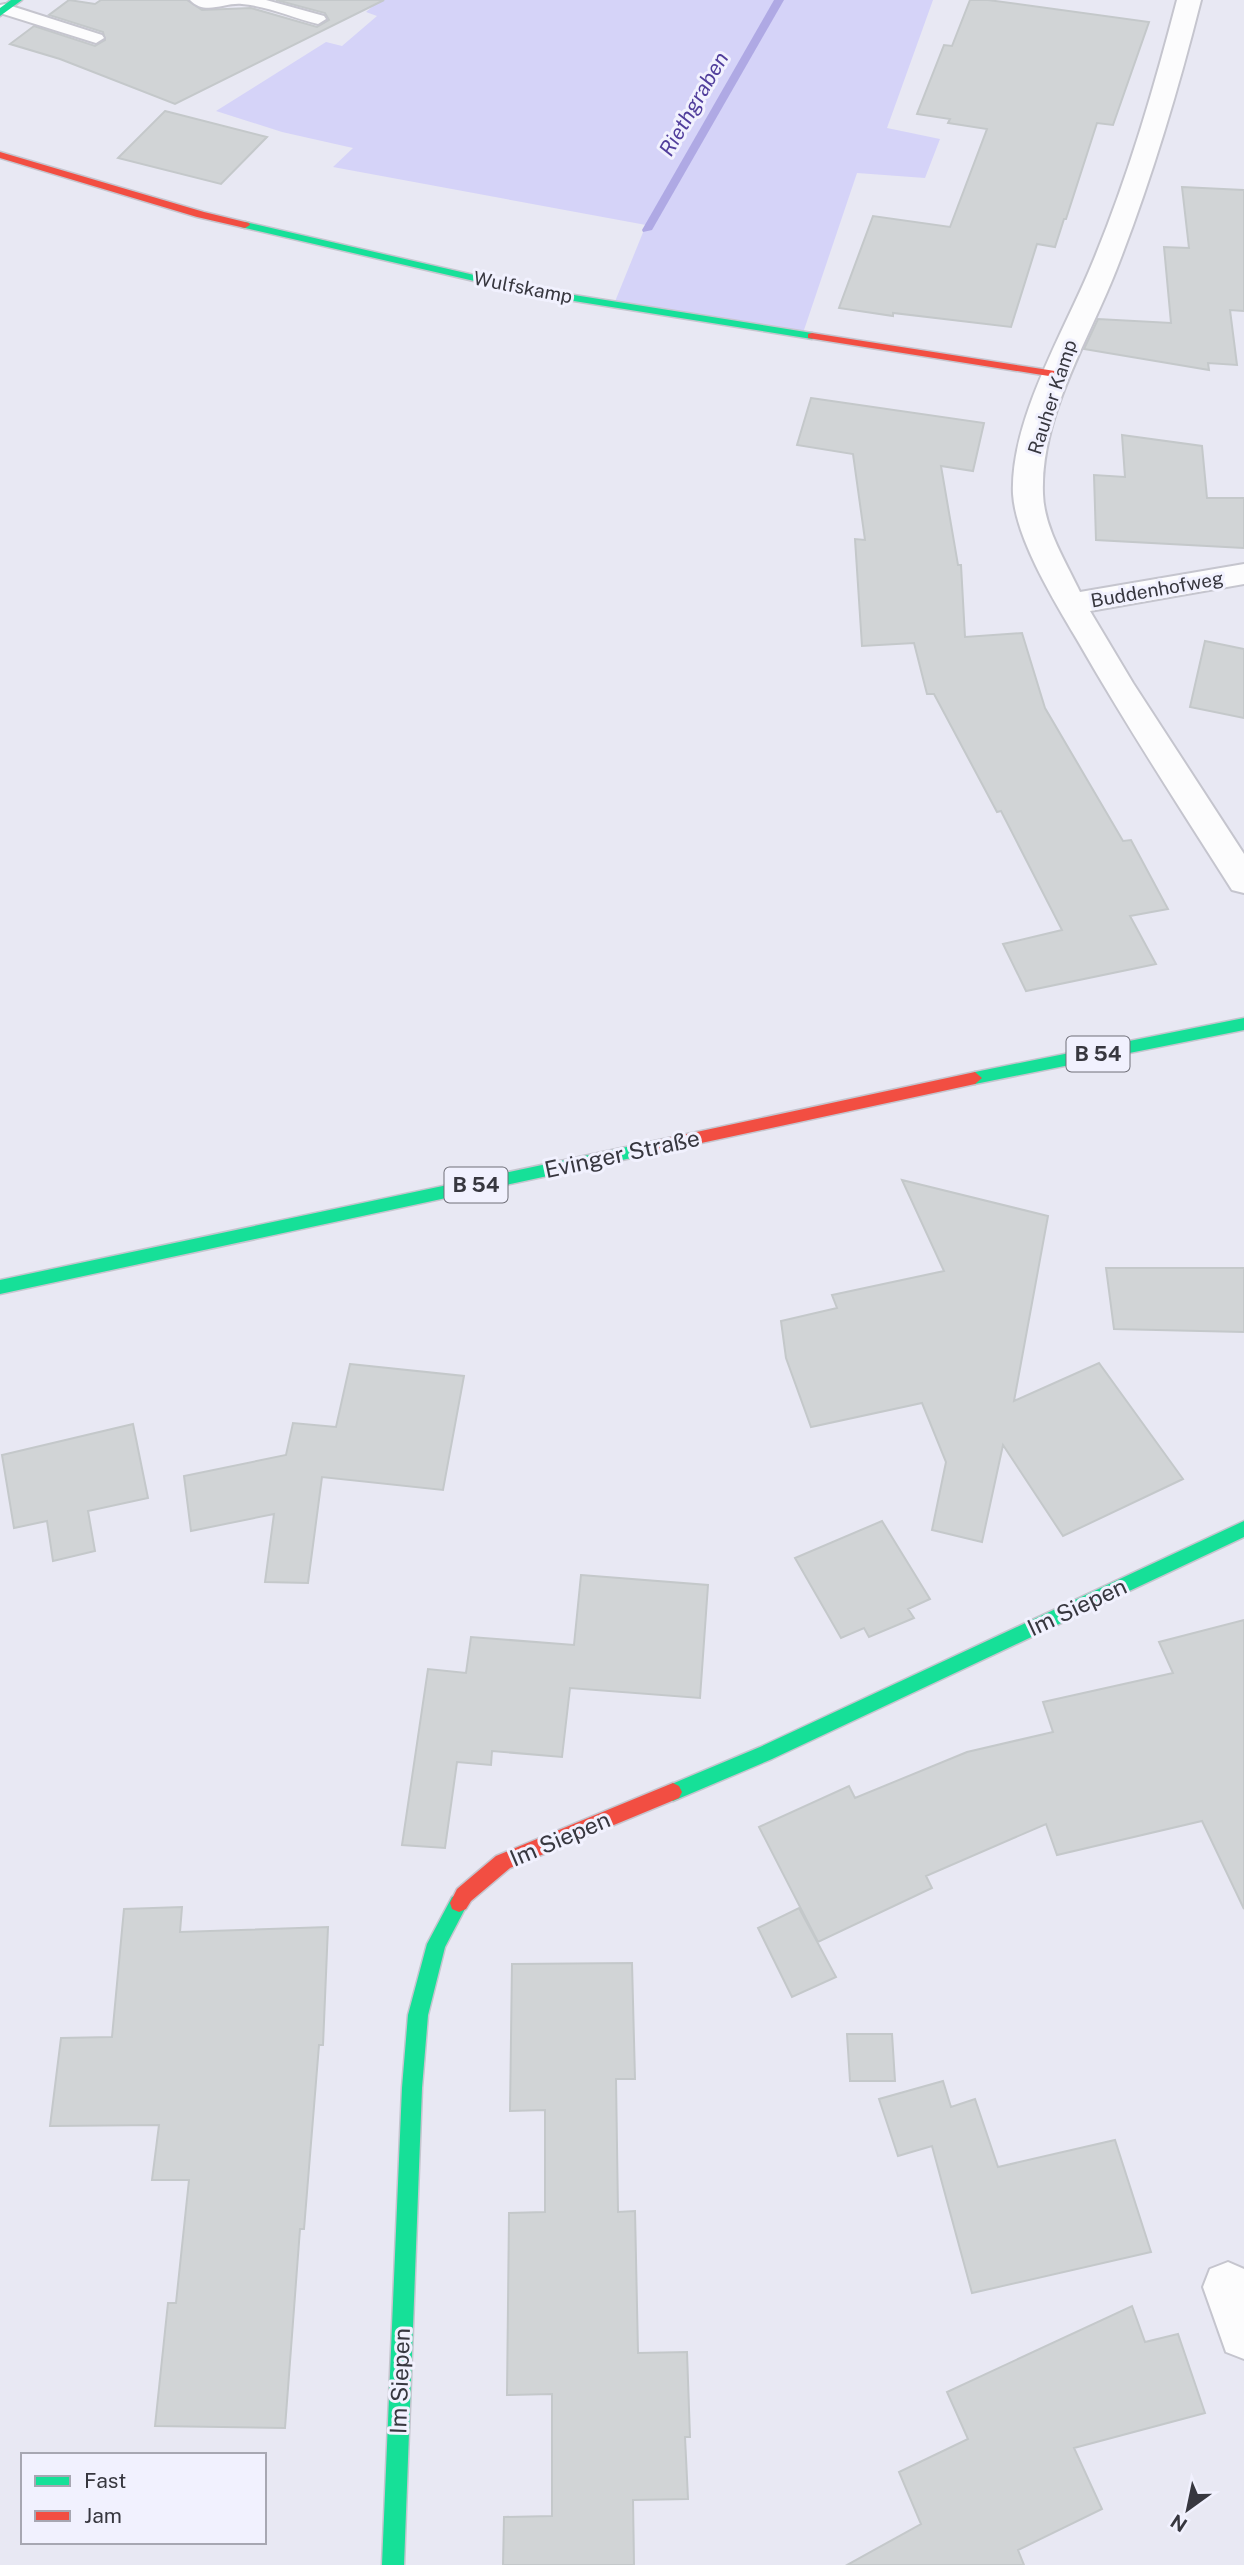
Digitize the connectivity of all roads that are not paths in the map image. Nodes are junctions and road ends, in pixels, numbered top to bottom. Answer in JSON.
{"nodes":[{"id":1,"x":198,"y":0,"type":"edge"},
{"id":2,"x":235,"y":0,"type":"edge"},
{"id":3,"x":247,"y":0,"type":"edge"},
{"id":4,"x":1189,"y":0,"type":"edge"},
{"id":5,"x":7,"y":7,"type":"edge"},
{"id":6,"x":318,"y":19,"type":"dead end"},
{"id":7,"x":96,"y":38,"type":"dead end"},
{"id":8,"x":0,"y":155,"type":"edge"},
{"id":9,"x":1055,"y":374,"type":"junction"},
{"id":10,"x":1244,"y":574,"type":"edge"},
{"id":11,"x":1071,"y":604,"type":"junction"},
{"id":12,"x":1244,"y":881,"type":"edge"},
{"id":13,"x":1244,"y":1024,"type":"edge"},
{"id":14,"x":0,"y":1287,"type":"edge"},
{"id":15,"x":1244,"y":1529,"type":"edge"},
{"id":16,"x":1228,"y":2287,"type":"dead end"},
{"id":17,"x":1244,"y":2334,"type":"edge"},
{"id":18,"x":393,"y":2565,"type":"edge"}],
"edges":[{"from":1,"to":2,"type":"lane"},
{"from":3,"to":6,"type":"lane"},
{"from":4,"to":9,"type":"street","name":"Rauher Kamp"},
{"from":5,"to":7,"type":"lane"},
{"from":8,"to":9,"type":"street","name":"Wulfskamp"},
{"from":9,"to":11,"type":"street","name":"Rauher Kamp"},
{"from":10,"to":11,"type":"street","name":"Buddenhofweg"},
{"from":11,"to":12,"type":"street","name":"Rauher Kamp"},
{"from":13,"to":14,"type":"street","name":"Evinger Straße","number":"B 54"},
{"from":15,"to":18,"type":"street","name":"Im Siepen"},
{"from":16,"to":17,"type":"street"}]}
